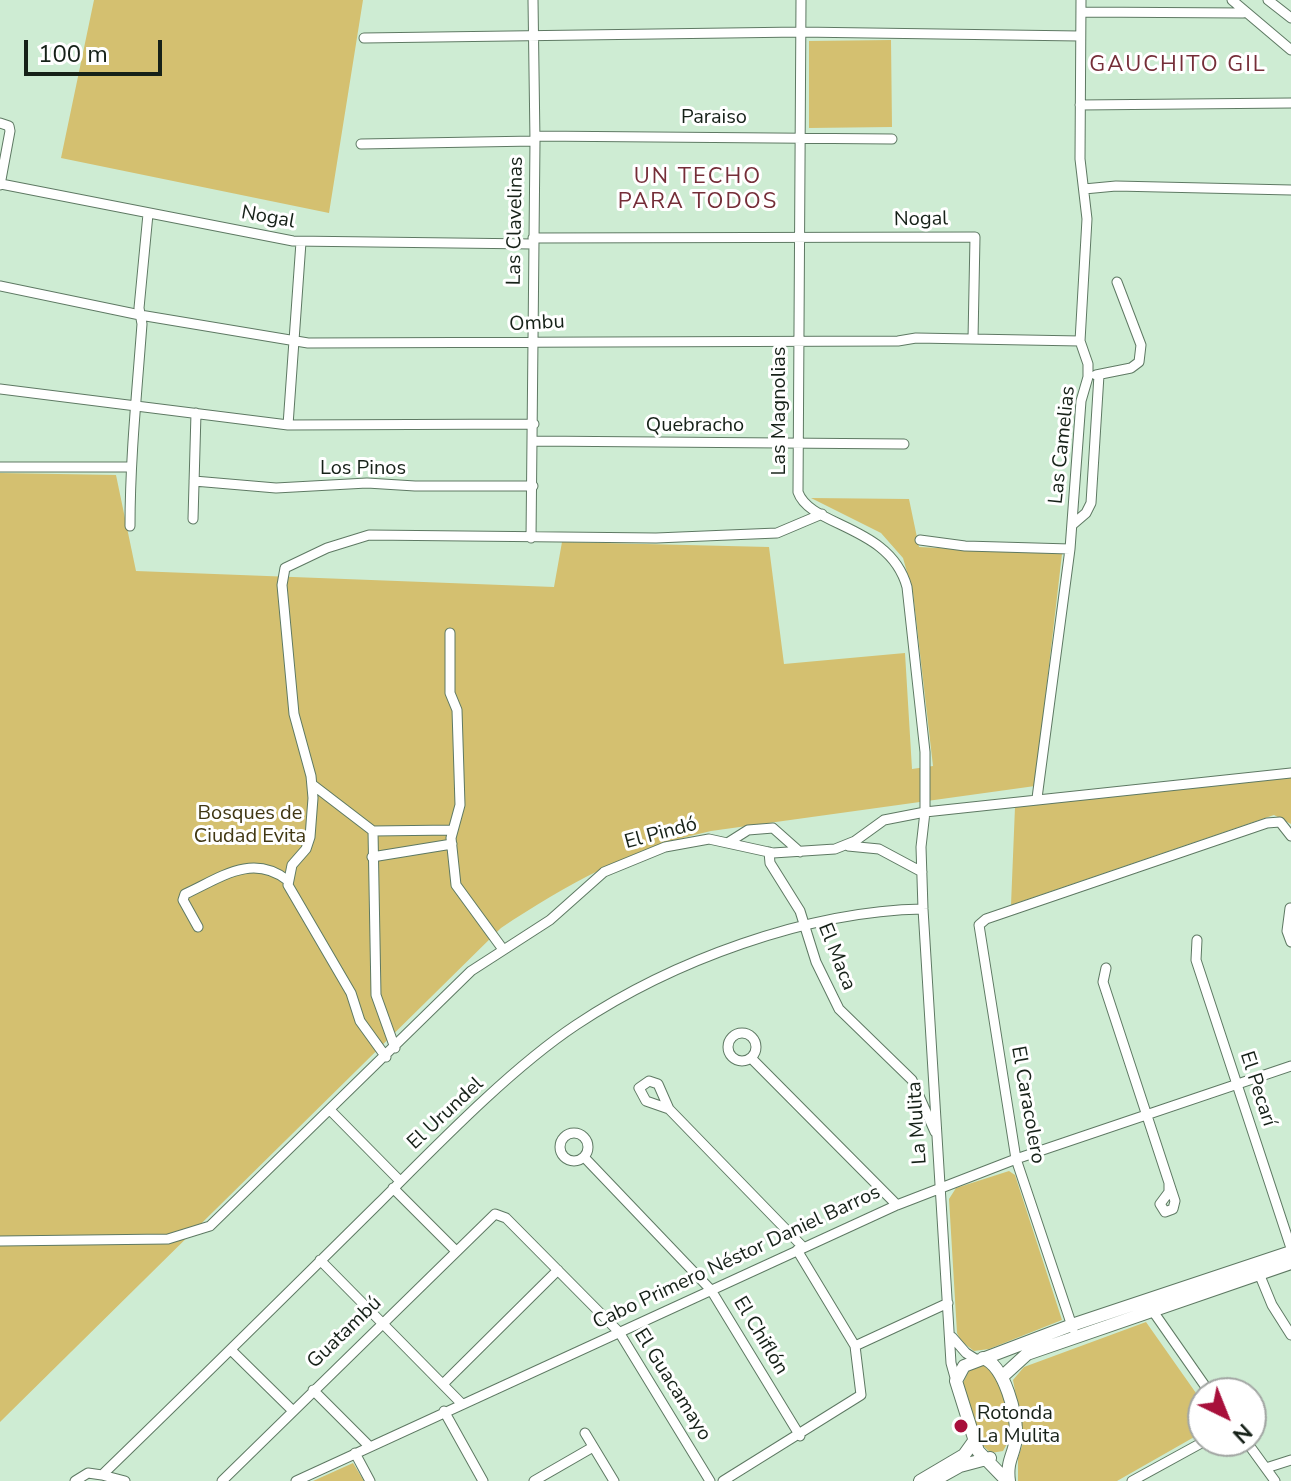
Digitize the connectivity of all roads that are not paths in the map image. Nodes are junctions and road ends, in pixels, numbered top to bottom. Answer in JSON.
{"nodes":[{"id":1,"x":533,"y":0,"type":"edge"},
{"id":2,"x":801,"y":0,"type":"edge"},
{"id":3,"x":1081,"y":0,"type":"edge"},
{"id":4,"x":1232,"y":0,"type":"edge"},
{"id":5,"x":1268,"y":0,"type":"edge"},
{"id":6,"x":1081,"y":12,"type":"junction"},
{"id":7,"x":1243,"y":13,"type":"junction"},
{"id":8,"x":1291,"y":18,"type":"edge"},
{"id":9,"x":800,"y":32,"type":"junction"},
{"id":10,"x":533,"y":34,"type":"junction"},
{"id":11,"x":1079,"y":36,"type":"junction"},
{"id":12,"x":364,"y":38,"type":"dead end"},
{"id":13,"x":1291,"y":50,"type":"edge"},
{"id":14,"x":1291,"y":103,"type":"edge"},
{"id":15,"x":1080,"y":105,"type":"junction"},
{"id":16,"x":0,"y":123,"type":"edge"},
{"id":17,"x":800,"y":136,"type":"junction"},
{"id":18,"x":535,"y":139,"type":"junction"},
{"id":19,"x":892,"y":139,"type":"dead end"},
{"id":20,"x":361,"y":144,"type":"dead end"},
{"id":21,"x":1,"y":184,"type":"edge"},
{"id":22,"x":1084,"y":189,"type":"junction"},
{"id":23,"x":1291,"y":190,"type":"edge"},
{"id":24,"x":148,"y":214,"type":"junction"},
{"id":25,"x":797,"y":240,"type":"junction"},
{"id":26,"x":533,"y":241,"type":"junction"},
{"id":27,"x":301,"y":242,"type":"junction"},
{"id":28,"x":1117,"y":282,"type":"dead end"},
{"id":29,"x":0,"y":286,"type":"edge"},
{"id":30,"x":140,"y":315,"type":"junction"},
{"id":31,"x":973,"y":339,"type":"junction"},
{"id":32,"x":798,"y":340,"type":"junction"},
{"id":33,"x":1080,"y":341,"type":"junction"},
{"id":34,"x":293,"y":342,"type":"junction"},
{"id":35,"x":533,"y":343,"type":"junction"},
{"id":36,"x":1094,"y":376,"type":"junction"},
{"id":37,"x":0,"y":389,"type":"edge"},
{"id":38,"x":136,"y":405,"type":"junction"},
{"id":39,"x":196,"y":413,"type":"junction"},
{"id":40,"x":534,"y":424,"type":"junction"},
{"id":41,"x":288,"y":425,"type":"junction"},
{"id":42,"x":534,"y":441,"type":"junction"},
{"id":43,"x":797,"y":444,"type":"junction"},
{"id":44,"x":904,"y":444,"type":"dead end"},
{"id":45,"x":0,"y":467,"type":"edge"},
{"id":46,"x":131,"y":467,"type":"junction"},
{"id":47,"x":194,"y":481,"type":"junction"},
{"id":48,"x":533,"y":486,"type":"junction"},
{"id":49,"x":822,"y":514,"type":"junction"},
{"id":50,"x":193,"y":519,"type":"dead end"},
{"id":51,"x":1072,"y":525,"type":"junction"},
{"id":52,"x":130,"y":526,"type":"dead end"},
{"id":53,"x":531,"y":538,"type":"junction"},
{"id":54,"x":920,"y":540,"type":"dead end"},
{"id":55,"x":1070,"y":549,"type":"junction"},
{"id":56,"x":450,"y":633,"type":"dead end"},
{"id":57,"x":1291,"y":773,"type":"edge"},
{"id":58,"x":313,"y":785,"type":"junction"},
{"id":59,"x":1037,"y":798,"type":"junction"},
{"id":60,"x":925,"y":812,"type":"junction"},
{"id":61,"x":453,"y":830,"type":"junction"},
{"id":62,"x":373,"y":831,"type":"junction"},
{"id":63,"x":1291,"y":836,"type":"edge"},
{"id":64,"x":729,"y":842,"type":"junction"},
{"id":65,"x":452,"y":844,"type":"junction"},
{"id":66,"x":845,"y":847,"type":"junction"},
{"id":67,"x":769,"y":852,"type":"junction"},
{"id":68,"x":803,"y":853,"type":"junction"},
{"id":69,"x":372,"y":857,"type":"junction"},
{"id":70,"x":922,"y":872,"type":"junction"},
{"id":71,"x":287,"y":880,"type":"junction"},
{"id":72,"x":1290,"y":908,"type":"edge"},
{"id":73,"x":923,"y":909,"type":"junction"},
{"id":74,"x":198,"y":927,"type":"dead end"},
{"id":75,"x":803,"y":927,"type":"junction"},
{"id":76,"x":1197,"y":940,"type":"dead end"},
{"id":77,"x":1291,"y":942,"type":"edge"},
{"id":78,"x":502,"y":948,"type":"junction"},
{"id":79,"x":1106,"y":968,"type":"dead end"},
{"id":80,"x":395,"y":1048,"type":"junction"},
{"id":81,"x":386,"y":1057,"type":"junction"},
{"id":82,"x":751,"y":1058,"type":"dead end"},
{"id":83,"x":1291,"y":1066,"type":"edge"},
{"id":84,"x":1237,"y":1084,"type":"junction"},
{"id":85,"x":669,"y":1109,"type":"dead end"},
{"id":86,"x":331,"y":1111,"type":"junction"},
{"id":87,"x":1147,"y":1115,"type":"junction"},
{"id":88,"x":939,"y":1142,"type":"junction"},
{"id":89,"x":584,"y":1157,"type":"dead end"},
{"id":90,"x":1016,"y":1159,"type":"junction"},
{"id":91,"x":1169,"y":1184,"type":"dead end"},
{"id":92,"x":397,"y":1185,"type":"junction"},
{"id":93,"x":942,"y":1186,"type":"junction"},
{"id":94,"x":897,"y":1205,"type":"junction"},
{"id":95,"x":495,"y":1214,"type":"joint"},
{"id":96,"x":0,"y":1241,"type":"edge"},
{"id":97,"x":800,"y":1249,"type":"junction"},
{"id":98,"x":455,"y":1250,"type":"junction"},
{"id":99,"x":1291,"y":1250,"type":"edge"},
{"id":100,"x":320,"y":1260,"type":"junction"},
{"id":101,"x":1291,"y":1263,"type":"edge"},
{"id":102,"x":1258,"y":1269,"type":"junction"},
{"id":103,"x":558,"y":1270,"type":"junction"},
{"id":104,"x":711,"y":1290,"type":"junction"},
{"id":105,"x":948,"y":1303,"type":"junction"},
{"id":106,"x":1149,"y":1305,"type":"junction"},
{"id":107,"x":382,"y":1322,"type":"junction"},
{"id":108,"x":1074,"y":1331,"type":"junction"},
{"id":109,"x":619,"y":1332,"type":"junction"},
{"id":110,"x":950,"y":1334,"type":"junction"},
{"id":111,"x":1291,"y":1335,"type":"edge"},
{"id":112,"x":855,"y":1346,"type":"junction"},
{"id":113,"x":231,"y":1350,"type":"junction"},
{"id":114,"x":980,"y":1359,"type":"junction"},
{"id":115,"x":1004,"y":1375,"type":"junction"},
{"id":116,"x":1199,"y":1377,"type":"edge"},
{"id":117,"x":956,"y":1381,"type":"junction"},
{"id":118,"x":443,"y":1384,"type":"junction"},
{"id":119,"x":313,"y":1390,"type":"junction"},
{"id":120,"x":461,"y":1403,"type":"junction"},
{"id":121,"x":292,"y":1410,"type":"junction"},
{"id":122,"x":444,"y":1411,"type":"junction"},
{"id":123,"x":585,"y":1433,"type":"dead end"},
{"id":124,"x":800,"y":1436,"type":"junction"},
{"id":125,"x":974,"y":1441,"type":"junction"},
{"id":126,"x":369,"y":1446,"type":"junction"},
{"id":127,"x":593,"y":1447,"type":"junction"},
{"id":128,"x":1011,"y":1450,"type":"junction"},
{"id":129,"x":1187,"y":1451,"type":"edge"},
{"id":130,"x":355,"y":1453,"type":"junction"},
{"id":131,"x":1258,"y":1457,"type":"edge"},
{"id":132,"x":985,"y":1458,"type":"junction"},
{"id":133,"x":1291,"y":1460,"type":"edge"},
{"id":134,"x":1266,"y":1468,"type":"junction"},
{"id":135,"x":102,"y":1475,"type":"junction"},
{"id":136,"x":940,"y":1479,"type":"edge"},
{"id":137,"x":75,"y":1481,"type":"edge"},
{"id":138,"x":125,"y":1481,"type":"edge"},
{"id":139,"x":222,"y":1481,"type":"edge"},
{"id":140,"x":299,"y":1481,"type":"edge"},
{"id":141,"x":370,"y":1481,"type":"edge"},
{"id":142,"x":483,"y":1481,"type":"edge"},
{"id":143,"x":534,"y":1481,"type":"edge"},
{"id":144,"x":614,"y":1481,"type":"edge"},
{"id":145,"x":710,"y":1481,"type":"edge"},
{"id":146,"x":723,"y":1481,"type":"edge"},
{"id":147,"x":920,"y":1481,"type":"edge"},
{"id":148,"x":1008,"y":1481,"type":"edge"},
{"id":149,"x":1132,"y":1481,"type":"edge"},
{"id":150,"x":1275,"y":1481,"type":"edge"}],
"edges":[{"from":1,"to":10,"type":"street","name":"Las Clavelinas"},
{"from":2,"to":9,"type":"street","name":"Las Magnolias"},
{"from":3,"to":6,"type":"street","name":"Las Camelias"},
{"from":4,"to":7,"type":"street"},
{"from":5,"to":8,"type":"street"},
{"from":6,"to":7,"type":"street"},
{"from":6,"to":11,"type":"street","name":"Las Camelias"},
{"from":7,"to":13,"type":"street"},
{"from":9,"to":10,"type":"street"},
{"from":9,"to":11,"type":"street"},
{"from":9,"to":17,"type":"street","name":"Las Magnolias"},
{"from":10,"to":12,"type":"street"},
{"from":10,"to":18,"type":"street","name":"Las Clavelinas"},
{"from":11,"to":15,"type":"street","name":"Las Camelias"},
{"from":14,"to":15,"type":"street"},
{"from":15,"to":22,"type":"street","name":"Las Camelias"},
{"from":16,"to":21,"type":"street"},
{"from":17,"to":18,"type":"street","name":"Paraiso"},
{"from":17,"to":19,"type":"street","name":"Paraiso"},
{"from":17,"to":25,"type":"street","name":"Las Magnolias"},
{"from":18,"to":20,"type":"street","name":"Paraiso"},
{"from":18,"to":26,"type":"street","name":"Las Clavelinas"},
{"from":21,"to":24,"type":"street","name":"Nogal"},
{"from":22,"to":23,"type":"street"},
{"from":22,"to":33,"type":"street","name":"Las Camelias"},
{"from":24,"to":27,"type":"street","name":"Nogal"},
{"from":24,"to":30,"type":"street"},
{"from":25,"to":26,"type":"street","name":"Nogal"},
{"from":25,"to":31,"type":"street","name":"Nogal"},
{"from":25,"to":32,"type":"street","name":"Las Magnolias"},
{"from":26,"to":27,"type":"street","name":"Nogal"},
{"from":26,"to":35,"type":"street","name":"Las Clavelinas"},
{"from":27,"to":34,"type":"street"},
{"from":28,"to":36,"type":"street"},
{"from":29,"to":30,"type":"street","name":"Ombu"},
{"from":30,"to":34,"type":"street","name":"Ombu"},
{"from":30,"to":38,"type":"street"},
{"from":31,"to":32,"type":"street","name":"Ombu"},
{"from":31,"to":33,"type":"street","name":"Ombu"},
{"from":32,"to":35,"type":"street","name":"Ombu"},
{"from":32,"to":43,"type":"street","name":"Las Magnolias"},
{"from":33,"to":36,"type":"street","name":"Las Camelias"},
{"from":34,"to":35,"type":"street","name":"Ombu"},
{"from":34,"to":41,"type":"street"},
{"from":35,"to":40,"type":"street","name":"Las Clavelinas"},
{"from":36,"to":51,"type":"street","name":"Las Camelias"},
{"from":36,"to":51,"type":"street"},
{"from":37,"to":38,"type":"street"},
{"from":38,"to":39,"type":"street"},
{"from":38,"to":46,"type":"street"},
{"from":39,"to":41,"type":"street"},
{"from":39,"to":47,"type":"street"},
{"from":40,"to":41,"type":"street"},
{"from":40,"to":42,"type":"street","name":"Las Clavelinas"},
{"from":42,"to":43,"type":"street","name":"Quebracho"},
{"from":42,"to":48,"type":"street","name":"Las Clavelinas"},
{"from":43,"to":44,"type":"street","name":"Quebracho"},
{"from":43,"to":49,"type":"street","name":"Las Magnolias"},
{"from":45,"to":46,"type":"street"},
{"from":46,"to":52,"type":"street"},
{"from":47,"to":48,"type":"street","name":"Los Pinos"},
{"from":47,"to":50,"type":"street"},
{"from":48,"to":53,"type":"street","name":"Las Clavelinas"},
{"from":49,"to":53,"type":"street"},
{"from":49,"to":60,"type":"street","name":"Las Magnolias"},
{"from":51,"to":55,"type":"street","name":"Las Camelias"},
{"from":53,"to":58,"type":"street"},
{"from":54,"to":55,"type":"street"},
{"from":55,"to":59,"type":"street","name":"Las Camelias"},
{"from":56,"to":61,"type":"street"},
{"from":57,"to":59,"type":"street","name":"El Pindó"},
{"from":58,"to":62,"type":"street"},
{"from":58,"to":71,"type":"street"},
{"from":59,"to":60,"type":"street","name":"El Pindó"},
{"from":60,"to":66,"type":"street","name":"El Pindó"},
{"from":60,"to":70,"type":"street","name":"Las Magnolias"},
{"from":61,"to":62,"type":"street"},
{"from":61,"to":65,"type":"street"},
{"from":62,"to":69,"type":"street"},
{"from":63,"to":90,"type":"street","name":"El Caracolero"},
{"from":64,"to":67,"type":"street","name":"El Pindó"},
{"from":64,"to":68,"type":"street"},
{"from":64,"to":78,"type":"street","name":"El Pindó"},
{"from":65,"to":69,"type":"street"},
{"from":65,"to":78,"type":"street"},
{"from":66,"to":68,"type":"street","name":"El Pindó"},
{"from":66,"to":70,"type":"street"},
{"from":67,"to":68,"type":"street","name":"El Pindó"},
{"from":67,"to":75,"type":"street","name":"El Maca"},
{"from":69,"to":80,"type":"street"},
{"from":70,"to":73,"type":"street","name":"Las Magnolias"},
{"from":71,"to":74,"type":"street"},
{"from":71,"to":81,"type":"street"},
{"from":72,"to":77,"type":"street"},
{"from":73,"to":75,"type":"street","name":"El Urundel"},
{"from":73,"to":88,"type":"street","name":"La Mulita"},
{"from":75,"to":88,"type":"street","name":"El Maca"},
{"from":75,"to":92,"type":"street","name":"El Urundel"},
{"from":76,"to":84,"type":"street","name":"El Pecarí"},
{"from":78,"to":80,"type":"street","name":"El Pindó"},
{"from":79,"to":87,"type":"street"},
{"from":80,"to":81,"type":"street","name":"El Pindó"},
{"from":81,"to":86,"type":"street","name":"El Pindó"},
{"from":82,"to":94,"type":"street"},
{"from":83,"to":84,"type":"street","name":"Cabo Primero Néstor Daniel Barros"},
{"from":84,"to":87,"type":"street","name":"Cabo Primero Néstor Daniel Barros"},
{"from":84,"to":99,"type":"street","name":"El Pecarí"},
{"from":85,"to":97,"type":"street"},
{"from":86,"to":92,"type":"street"},
{"from":86,"to":96,"type":"street","name":"El Pindó"},
{"from":87,"to":90,"type":"street","name":"Cabo Primero Néstor Daniel Barros"},
{"from":87,"to":91,"type":"street"},
{"from":88,"to":93,"type":"street","name":"La Mulita"},
{"from":89,"to":104,"type":"street","name":"El Chiflón"},
{"from":90,"to":93,"type":"street","name":"Cabo Primero Néstor Daniel Barros"},
{"from":90,"to":108,"type":"street","name":"El Caracolero"},
{"from":92,"to":98,"type":"street"},
{"from":92,"to":100,"type":"street","name":"El Urundel"},
{"from":93,"to":94,"type":"street","name":"Cabo Primero Néstor Daniel Barros"},
{"from":93,"to":105,"type":"street","name":"La Mulita"},
{"from":94,"to":97,"type":"street","name":"Cabo Primero Néstor Daniel Barros"},
{"from":95,"to":98,"type":"street","name":"Guatambú"},
{"from":95,"to":103,"type":"street","name":"El Guacamayo"},
{"from":97,"to":104,"type":"street","name":"Cabo Primero Néstor Daniel Barros"},
{"from":97,"to":112,"type":"street"},
{"from":98,"to":107,"type":"street","name":"Guatambú"},
{"from":99,"to":102,"type":"main road"},
{"from":100,"to":107,"type":"street"},
{"from":100,"to":113,"type":"street","name":"El Urundel"},
{"from":101,"to":102,"type":"main road"},
{"from":102,"to":106,"type":"main road"},
{"from":102,"to":111,"type":"street"},
{"from":103,"to":109,"type":"street","name":"El Guacamayo"},
{"from":103,"to":118,"type":"street"},
{"from":104,"to":109,"type":"street","name":"Cabo Primero Néstor Daniel Barros"},
{"from":104,"to":124,"type":"street","name":"El Chiflón"},
{"from":105,"to":110,"type":"street","name":"La Mulita"},
{"from":105,"to":112,"type":"street"},
{"from":106,"to":108,"type":"main road"},
{"from":106,"to":116,"type":"street"},
{"from":107,"to":118,"type":"street"},
{"from":107,"to":119,"type":"street","name":"Guatambú"},
{"from":108,"to":114,"type":"main road"},
{"from":108,"to":115,"type":"main road"},
{"from":109,"to":120,"type":"street","name":"Cabo Primero Néstor Daniel Barros"},
{"from":109,"to":145,"type":"street","name":"El Guacamayo"},
{"from":110,"to":114,"type":"street"},
{"from":110,"to":117,"type":"street","name":"La Mulita"},
{"from":112,"to":124,"type":"street"},
{"from":113,"to":121,"type":"street"},
{"from":113,"to":135,"type":"street","name":"El Urundel"},
{"from":114,"to":115,"type":"main road"},
{"from":114,"to":117,"type":"main road"},
{"from":115,"to":128,"type":"main road"},
{"from":117,"to":125,"type":"main road"},
{"from":118,"to":120,"type":"street"},
{"from":119,"to":121,"type":"street","name":"Guatambú"},
{"from":119,"to":126,"type":"street"},
{"from":120,"to":122,"type":"street","name":"Cabo Primero Néstor Daniel Barros"},
{"from":121,"to":139,"type":"street","name":"Guatambú"},
{"from":122,"to":126,"type":"street","name":"Cabo Primero Néstor Daniel Barros"},
{"from":122,"to":142,"type":"street"},
{"from":123,"to":127,"type":"street"},
{"from":124,"to":146,"type":"street"},
{"from":125,"to":132,"type":"main road"},
{"from":125,"to":147,"type":"main road"},
{"from":126,"to":130,"type":"street","name":"Cabo Primero Néstor Daniel Barros"},
{"from":127,"to":143,"type":"street"},
{"from":127,"to":144,"type":"street"},
{"from":128,"to":132,"type":"main road"},
{"from":128,"to":148,"type":"main road"},
{"from":129,"to":149,"type":"street"},
{"from":130,"to":140,"type":"street","name":"Cabo Primero Néstor Daniel Barros"},
{"from":130,"to":141,"type":"street"},
{"from":131,"to":134,"type":"street"},
{"from":132,"to":136,"type":"main road"},
{"from":132,"to":148,"type":"main road"},
{"from":133,"to":134,"type":"street"},
{"from":134,"to":150,"type":"street"},
{"from":135,"to":137,"type":"street"},
{"from":135,"to":138,"type":"street"}]}
